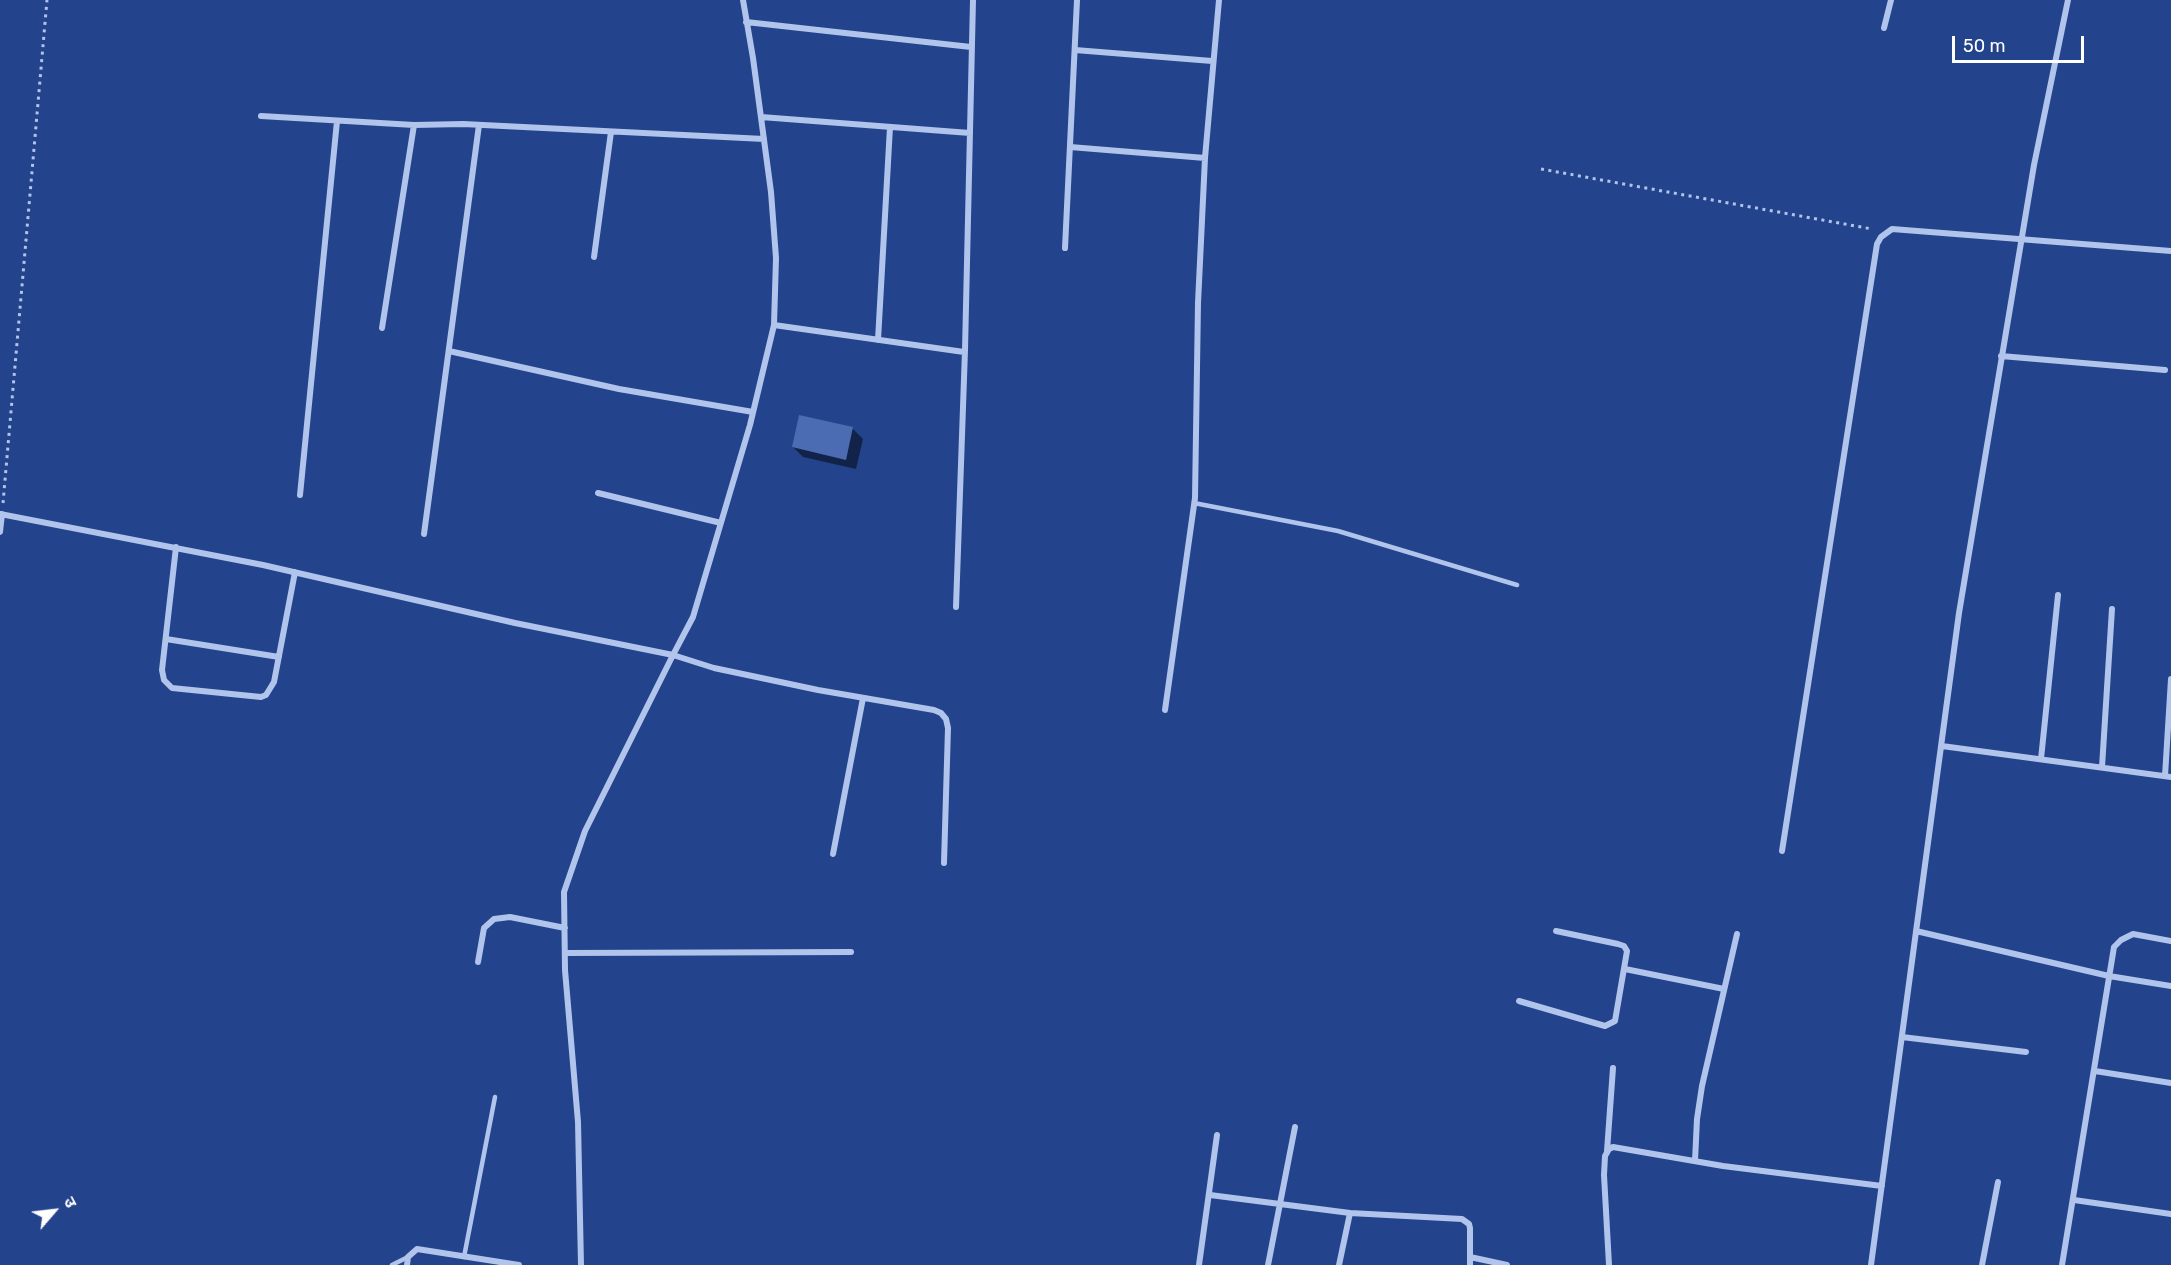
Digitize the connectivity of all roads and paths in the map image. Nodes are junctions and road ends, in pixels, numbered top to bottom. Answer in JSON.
{"nodes":[{"id":1,"x":47,"y":0,"type":"edge"},
{"id":2,"x":743,"y":0,"type":"edge"},
{"id":3,"x":973,"y":0,"type":"edge"},
{"id":4,"x":1077,"y":0,"type":"edge"},
{"id":5,"x":1219,"y":0,"type":"edge"},
{"id":6,"x":1891,"y":0,"type":"edge"},
{"id":7,"x":2068,"y":0,"type":"edge"},
{"id":8,"x":746,"y":22,"type":"junction"},
{"id":9,"x":1884,"y":28,"type":"dead end"},
{"id":10,"x":971,"y":47,"type":"junction"},
{"id":11,"x":1075,"y":50,"type":"junction"},
{"id":12,"x":1212,"y":61,"type":"junction"},
{"id":13,"x":261,"y":116,"type":"dead end"},
{"id":14,"x":761,"y":117,"type":"junction"},
{"id":15,"x":337,"y":121,"type":"junction"},
{"id":16,"x":479,"y":125,"type":"junction"},
{"id":17,"x":414,"y":126,"type":"junction"},
{"id":18,"x":890,"y":127,"type":"junction"},
{"id":19,"x":611,"y":132,"type":"junction"},
{"id":20,"x":970,"y":134,"type":"junction"},
{"id":21,"x":764,"y":139,"type":"junction"},
{"id":22,"x":1070,"y":147,"type":"junction"},
{"id":23,"x":1205,"y":158,"type":"junction"},
{"id":24,"x":1541,"y":169,"type":"dead end"},
{"id":25,"x":1887,"y":232,"type":"junction"},
{"id":26,"x":2021,"y":239,"type":"junction"},
{"id":27,"x":1065,"y":248,"type":"dead end"},
{"id":28,"x":2171,"y":251,"type":"edge"},
{"id":29,"x":594,"y":257,"type":"dead end"},
{"id":30,"x":774,"y":326,"type":"junction"},
{"id":31,"x":382,"y":328,"type":"dead end"},
{"id":32,"x":878,"y":340,"type":"junction"},
{"id":33,"x":449,"y":351,"type":"junction"},
{"id":34,"x":964,"y":352,"type":"junction"},
{"id":35,"x":2001,"y":356,"type":"junction"},
{"id":36,"x":2165,"y":370,"type":"dead end"},
{"id":37,"x":753,"y":412,"type":"junction"},
{"id":38,"x":598,"y":493,"type":"dead end"},
{"id":39,"x":300,"y":495,"type":"dead end"},
{"id":40,"x":1194,"y":503,"type":"junction"},
{"id":41,"x":1,"y":514,"type":"edge"},
{"id":42,"x":721,"y":523,"type":"junction"},
{"id":43,"x":0,"y":532,"type":"edge"},
{"id":44,"x":424,"y":534,"type":"dead end"},
{"id":45,"x":176,"y":548,"type":"junction"},
{"id":46,"x":295,"y":572,"type":"junction"},
{"id":47,"x":1517,"y":585,"type":"dead end"},
{"id":48,"x":2058,"y":596,"type":"dead end"},
{"id":49,"x":956,"y":607,"type":"dead end"},
{"id":50,"x":2112,"y":609,"type":"dead end"},
{"id":51,"x":166,"y":639,"type":"junction"},
{"id":52,"x":673,"y":654,"type":"junction"},
{"id":53,"x":279,"y":657,"type":"junction"},
{"id":54,"x":2171,"y":680,"type":"edge"},
{"id":55,"x":863,"y":698,"type":"junction"},
{"id":56,"x":1165,"y":710,"type":"dead end"},
{"id":57,"x":1942,"y":746,"type":"junction"},
{"id":58,"x":2041,"y":759,"type":"junction"},
{"id":59,"x":2102,"y":767,"type":"junction"},
{"id":60,"x":2168,"y":777,"type":"edge"},
{"id":61,"x":1782,"y":851,"type":"dead end"},
{"id":62,"x":833,"y":854,"type":"dead end"},
{"id":63,"x":944,"y":863,"type":"dead end"},
{"id":64,"x":565,"y":928,"type":"junction"},
{"id":65,"x":1556,"y":931,"type":"dead end"},
{"id":66,"x":1916,"y":931,"type":"junction"},
{"id":67,"x":1737,"y":934,"type":"dead end"},
{"id":68,"x":2171,"y":941,"type":"edge"},
{"id":69,"x":851,"y":951,"type":"dead end"},
{"id":70,"x":565,"y":953,"type":"junction"},
{"id":71,"x":478,"y":962,"type":"dead end"},
{"id":72,"x":1625,"y":969,"type":"junction"},
{"id":73,"x":2109,"y":976,"type":"junction"},
{"id":74,"x":2171,"y":986,"type":"edge"},
{"id":75,"x":1724,"y":989,"type":"junction"},
{"id":76,"x":1519,"y":1001,"type":"dead end"},
{"id":77,"x":1902,"y":1037,"type":"junction"},
{"id":78,"x":2026,"y":1052,"type":"dead end"},
{"id":79,"x":1614,"y":1068,"type":"dead end"},
{"id":80,"x":2095,"y":1071,"type":"junction"},
{"id":81,"x":2171,"y":1083,"type":"edge"},
{"id":82,"x":495,"y":1097,"type":"dead end"},
{"id":83,"x":1295,"y":1127,"type":"dead end"},
{"id":84,"x":1217,"y":1136,"type":"dead end"},
{"id":85,"x":1607,"y":1152,"type":"junction"},
{"id":86,"x":1695,"y":1161,"type":"junction"},
{"id":87,"x":1998,"y":1182,"type":"dead end"},
{"id":88,"x":1882,"y":1186,"type":"junction"},
{"id":89,"x":1210,"y":1195,"type":"junction"},
{"id":90,"x":2074,"y":1200,"type":"junction"},
{"id":91,"x":1279,"y":1204,"type":"junction"},
{"id":92,"x":1350,"y":1214,"type":"junction"},
{"id":93,"x":2171,"y":1214,"type":"edge"},
{"id":94,"x":408,"y":1257,"type":"junction"},
{"id":95,"x":464,"y":1257,"type":"junction"},
{"id":96,"x":1470,"y":1257,"type":"junction"},
{"id":97,"x":392,"y":1265,"type":"edge"},
{"id":98,"x":407,"y":1265,"type":"edge"},
{"id":99,"x":519,"y":1265,"type":"edge"},
{"id":100,"x":581,"y":1265,"type":"edge"},
{"id":101,"x":1199,"y":1265,"type":"edge"},
{"id":102,"x":1268,"y":1265,"type":"edge"},
{"id":103,"x":1339,"y":1265,"type":"edge"},
{"id":104,"x":1470,"y":1265,"type":"edge"},
{"id":105,"x":1507,"y":1265,"type":"edge"},
{"id":106,"x":1609,"y":1265,"type":"edge"},
{"id":107,"x":1871,"y":1265,"type":"edge"},
{"id":108,"x":1982,"y":1265,"type":"edge"},
{"id":109,"x":2062,"y":1265,"type":"edge"}],
"edges":[{"from":1,"to":41,"type":"path"},
{"from":2,"to":8,"type":"street"},
{"from":3,"to":10,"type":"street"},
{"from":4,"to":11,"type":"street"},
{"from":5,"to":12,"type":"street"},
{"from":6,"to":9,"type":"street"},
{"from":7,"to":26,"type":"street"},
{"from":8,"to":10,"type":"street"},
{"from":8,"to":14,"type":"street"},
{"from":10,"to":20,"type":"street"},
{"from":11,"to":12,"type":"street"},
{"from":11,"to":22,"type":"street"},
{"from":12,"to":23,"type":"street"},
{"from":13,"to":15,"type":"street"},
{"from":14,"to":18,"type":"street"},
{"from":14,"to":21,"type":"street"},
{"from":15,"to":17,"type":"street"},
{"from":15,"to":39,"type":"street"},
{"from":16,"to":17,"type":"street"},
{"from":16,"to":19,"type":"street"},
{"from":16,"to":33,"type":"street"},
{"from":17,"to":31,"type":"street"},
{"from":18,"to":20,"type":"street"},
{"from":18,"to":32,"type":"street"},
{"from":19,"to":21,"type":"street"},
{"from":19,"to":29,"type":"street"},
{"from":20,"to":34,"type":"street"},
{"from":21,"to":30,"type":"street"},
{"from":22,"to":23,"type":"street"},
{"from":22,"to":27,"type":"street"},
{"from":23,"to":40,"type":"street"},
{"from":24,"to":25,"type":"path"},
{"from":25,"to":26,"type":"street"},
{"from":25,"to":61,"type":"street"},
{"from":26,"to":28,"type":"street"},
{"from":26,"to":35,"type":"street"},
{"from":30,"to":32,"type":"street"},
{"from":30,"to":37,"type":"street"},
{"from":32,"to":34,"type":"street"},
{"from":33,"to":37,"type":"street"},
{"from":33,"to":44,"type":"street"},
{"from":34,"to":49,"type":"street"},
{"from":35,"to":36,"type":"street"},
{"from":35,"to":57,"type":"street"},
{"from":37,"to":42,"type":"street"},
{"from":38,"to":42,"type":"street"},
{"from":40,"to":47,"type":"lane"},
{"from":40,"to":56,"type":"street"},
{"from":41,"to":43,"type":"street"},
{"from":41,"to":45,"type":"street"},
{"from":42,"to":52,"type":"street"},
{"from":45,"to":46,"type":"street"},
{"from":45,"to":51,"type":"street"},
{"from":46,"to":52,"type":"street"},
{"from":46,"to":53,"type":"street"},
{"from":48,"to":58,"type":"street"},
{"from":50,"to":59,"type":"street"},
{"from":51,"to":53,"type":"street"},
{"from":51,"to":53,"type":"street"},
{"from":52,"to":55,"type":"street"},
{"from":52,"to":64,"type":"street"},
{"from":54,"to":60,"type":"street"},
{"from":55,"to":62,"type":"street"},
{"from":55,"to":63,"type":"street"},
{"from":57,"to":58,"type":"street"},
{"from":57,"to":66,"type":"street"},
{"from":58,"to":59,"type":"street"},
{"from":59,"to":60,"type":"street"},
{"from":64,"to":70,"type":"street"},
{"from":64,"to":71,"type":"street"},
{"from":65,"to":72,"type":"street"},
{"from":66,"to":73,"type":"street"},
{"from":66,"to":77,"type":"street"},
{"from":67,"to":75,"type":"street"},
{"from":68,"to":73,"type":"street"},
{"from":69,"to":70,"type":"street"},
{"from":70,"to":100,"type":"street"},
{"from":72,"to":75,"type":"street"},
{"from":72,"to":76,"type":"street"},
{"from":73,"to":74,"type":"street"},
{"from":73,"to":80,"type":"street"},
{"from":75,"to":86,"type":"street"},
{"from":77,"to":78,"type":"street"},
{"from":77,"to":88,"type":"street"},
{"from":79,"to":85,"type":"street"},
{"from":80,"to":81,"type":"street"},
{"from":80,"to":90,"type":"street"},
{"from":82,"to":95,"type":"lane"},
{"from":83,"to":91,"type":"street"},
{"from":84,"to":89,"type":"street"},
{"from":85,"to":86,"type":"street"},
{"from":85,"to":106,"type":"street"},
{"from":86,"to":88,"type":"street"},
{"from":87,"to":108,"type":"street"},
{"from":88,"to":107,"type":"street"},
{"from":89,"to":91,"type":"street"},
{"from":89,"to":101,"type":"street"},
{"from":90,"to":93,"type":"street"},
{"from":90,"to":109,"type":"street"},
{"from":91,"to":92,"type":"street"},
{"from":91,"to":102,"type":"street"},
{"from":92,"to":96,"type":"street"},
{"from":92,"to":103,"type":"street"},
{"from":94,"to":95,"type":"street"},
{"from":94,"to":97,"type":"lane"},
{"from":94,"to":98,"type":"street"},
{"from":95,"to":99,"type":"street"},
{"from":96,"to":104,"type":"street"},
{"from":96,"to":105,"type":"street"}]}
